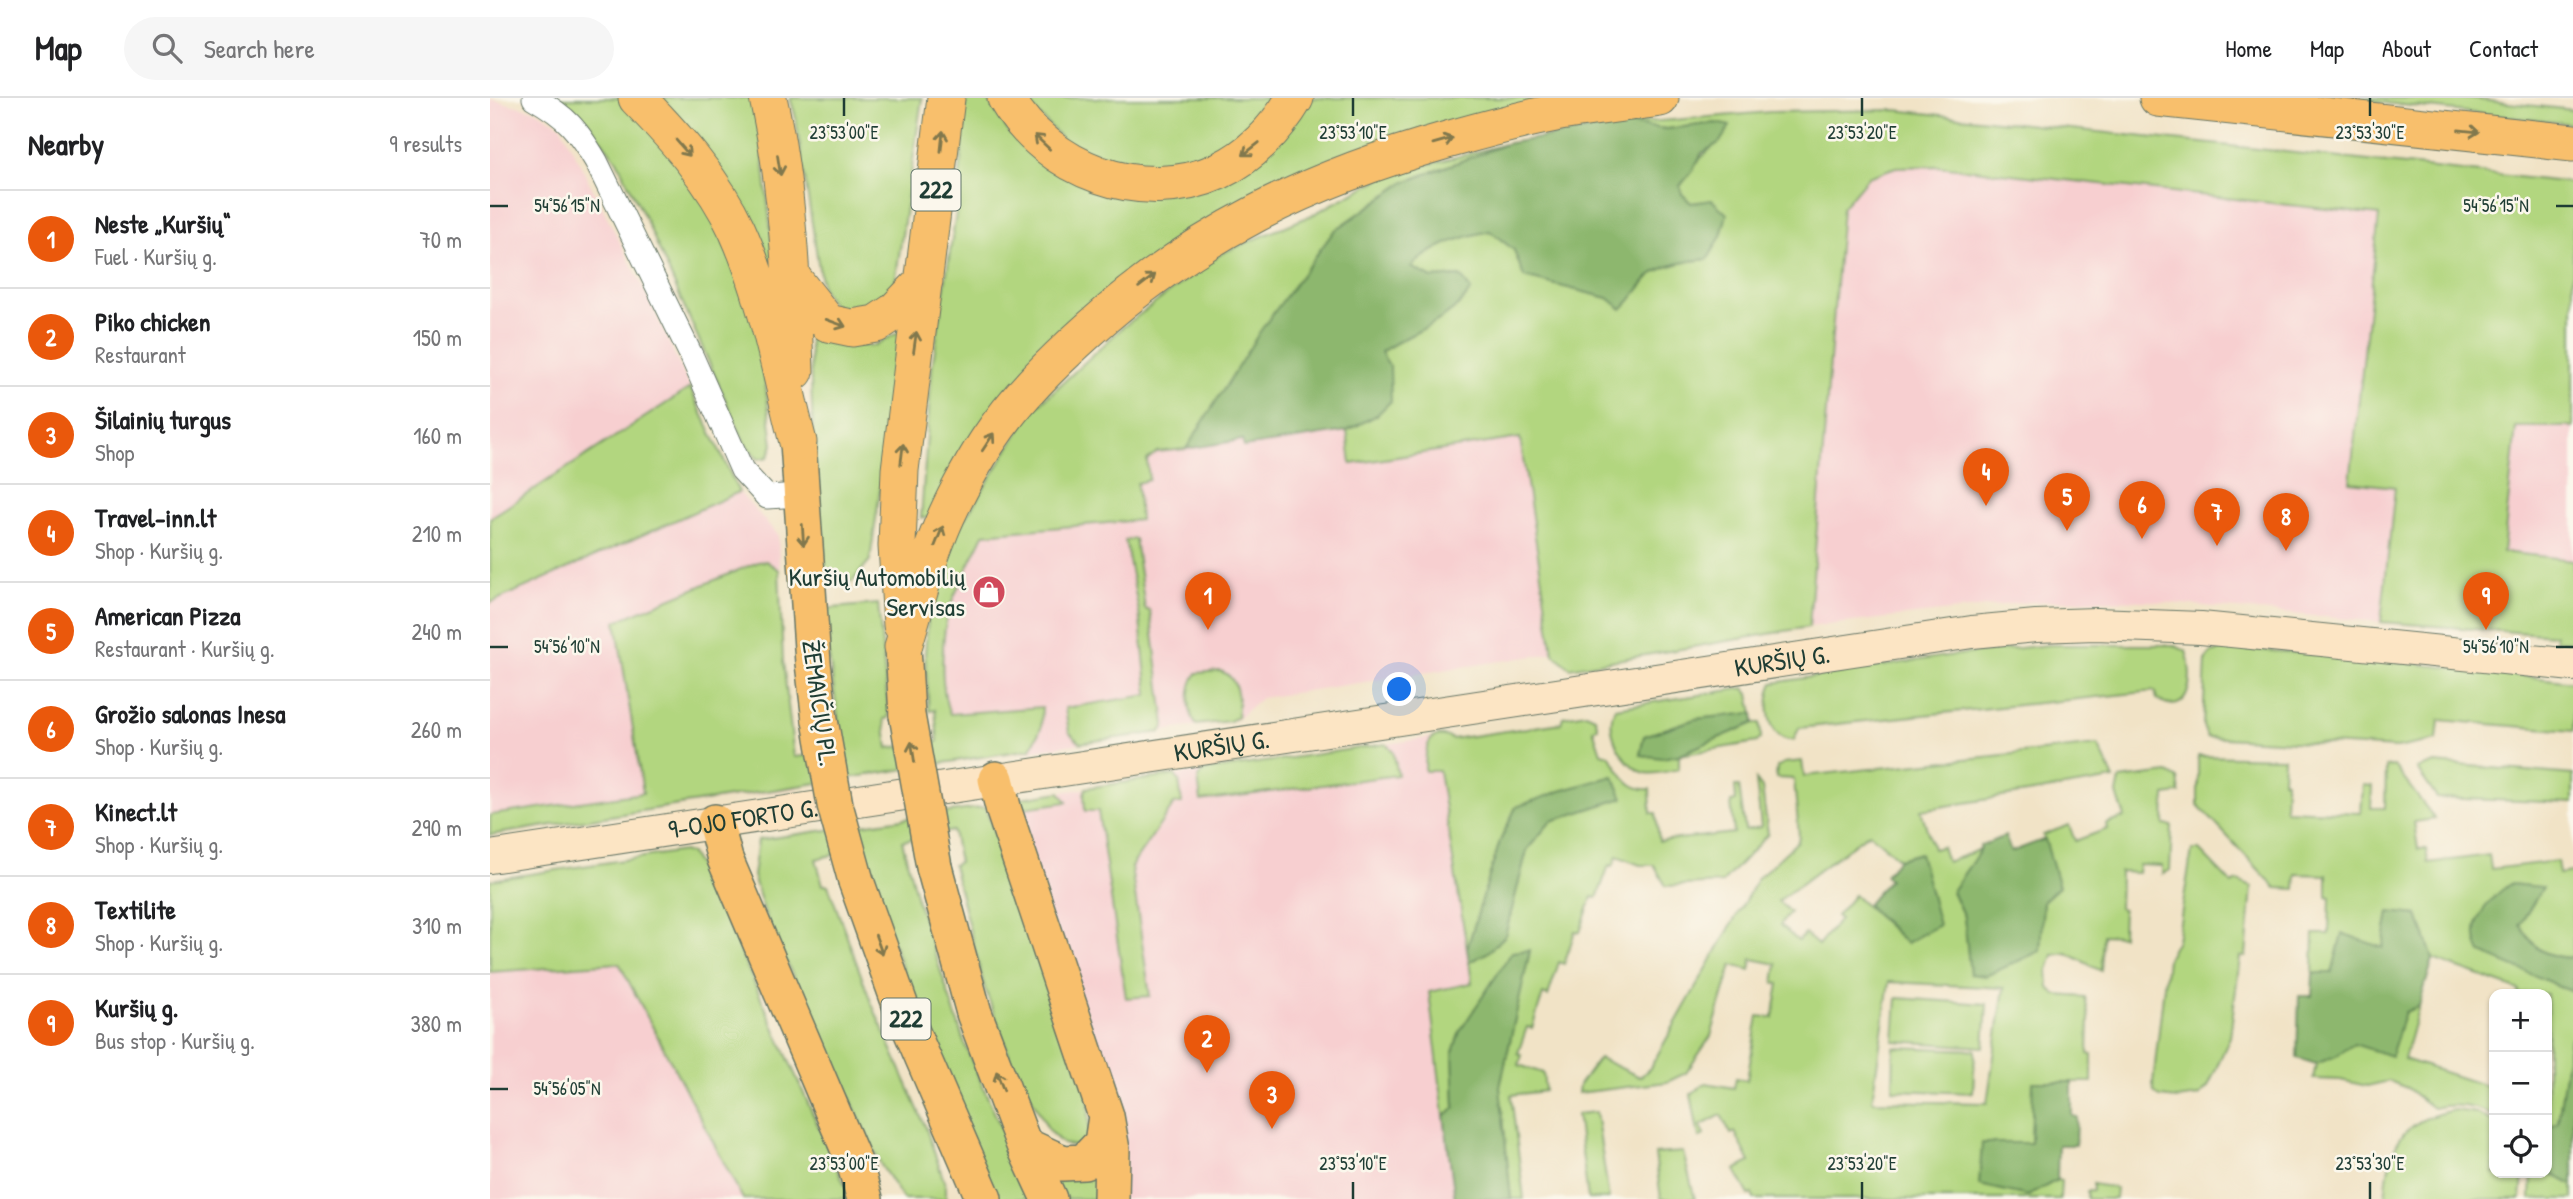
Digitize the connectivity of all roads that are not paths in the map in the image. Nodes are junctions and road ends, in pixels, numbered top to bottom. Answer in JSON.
{"nodes":[{"id":1,"x":534,"y":98,"type":"edge"},
{"id":2,"x":637,"y":98,"type":"edge"},
{"id":3,"x":768,"y":98,"type":"edge"},
{"id":4,"x":946,"y":98,"type":"edge"},
{"id":5,"x":1006,"y":98,"type":"edge"},
{"id":6,"x":1295,"y":98,"type":"edge"},
{"id":7,"x":1660,"y":98,"type":"edge"},
{"id":8,"x":2158,"y":98,"type":"edge"},
{"id":9,"x":2573,"y":142,"type":"edge"},
{"id":10,"x":790,"y":275,"type":"junction"},
{"id":11,"x":924,"y":281,"type":"junction"},
{"id":12,"x":797,"y":442,"type":"junction"},
{"id":13,"x":800,"y":495,"type":"junction"},
{"id":14,"x":903,"y":647,"type":"junction"},
{"id":15,"x":2573,"y":665,"type":"edge"},
{"id":16,"x":996,"y":779,"type":"junction"},
{"id":17,"x":715,"y":822,"type":"junction"},
{"id":18,"x":490,"y":857,"type":"edge"},
{"id":19,"x":1107,"y":1116,"type":"junction"},
{"id":20,"x":1024,"y":1145,"type":"junction"},
{"id":21,"x":963,"y":1154,"type":"junction"},
{"id":22,"x":854,"y":1162,"type":"junction"},
{"id":23,"x":865,"y":1199,"type":"edge"},
{"id":24,"x":884,"y":1199,"type":"edge"},
{"id":25,"x":958,"y":1199,"type":"edge"},
{"id":26,"x":984,"y":1199,"type":"edge"},
{"id":27,"x":1049,"y":1199,"type":"edge"},
{"id":28,"x":1111,"y":1199,"type":"edge"}],
"edges":[{"from":1,"to":13,"type":"street"},
{"from":2,"to":12,"type":"highway","one_way":true},
{"from":3,"to":10,"type":"highway","name":"ŽEMAIČIŲ PL.","number":"222","one_way":true},
{"from":11,"to":4,"type":"highway","number":"222","one_way":true},
{"from":6,"to":5,"type":"highway","one_way":true},
{"from":14,"to":7,"type":"highway","one_way":true},
{"from":8,"to":9,"type":"highway","one_way":true},
{"from":10,"to":11,"type":"highway","one_way":true},
{"from":10,"to":12,"type":"highway","name":"ŽEMAIČIŲ PL.","number":"222"},
{"from":14,"to":11,"type":"highway","number":"222","one_way":true},
{"from":12,"to":13,"type":"main road","name":"ŽEMAIČIŲ PL.","number":"222"},
{"from":13,"to":21,"type":"main road","name":"ŽEMAIČIŲ PL.","number":"222","one_way":true,"bridge":true},
{"from":20,"to":14,"type":"main road","number":"222","one_way":true,"bridge":true},
{"from":15,"to":16,"type":"main road","name":"KURŠIŲ G."},
{"from":16,"to":17,"type":"main road","name":"9-OJO FORTO G."},
{"from":16,"to":19,"type":"main road"},
{"from":17,"to":18,"type":"main road","name":"9-OJO FORTO G."},
{"from":17,"to":22,"type":"main road"},
{"from":19,"to":20,"type":"main road"},
{"from":19,"to":28,"type":"main road"},
{"from":20,"to":27,"type":"main road","number":"222"},
{"from":21,"to":25,"type":"main road"},
{"from":21,"to":26,"type":"main road","name":"ŽEMAIČIŲ PL.","number":"222"},
{"from":22,"to":23,"type":"main road"},
{"from":22,"to":24,"type":"main road"}]}
